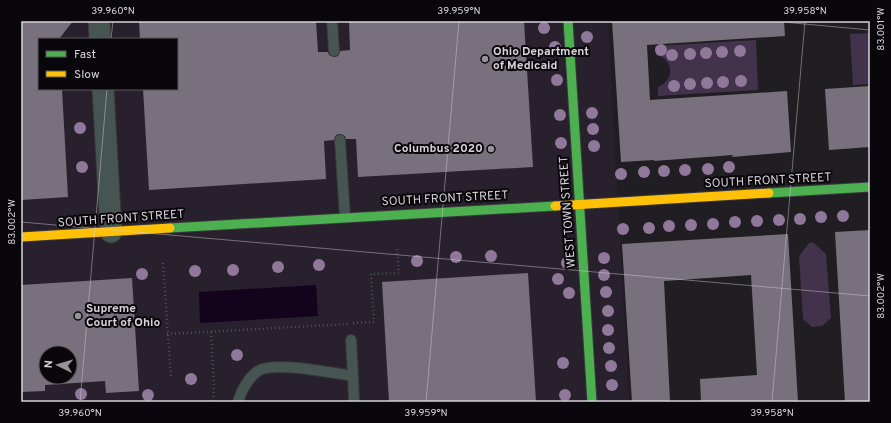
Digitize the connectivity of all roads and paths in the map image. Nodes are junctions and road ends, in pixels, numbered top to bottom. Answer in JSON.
{"nodes":[{"id":1,"x":99,"y":21,"type":"edge"},
{"id":2,"x":332,"y":21,"type":"edge"},
{"id":3,"x":568,"y":21,"type":"edge"},
{"id":4,"x":100,"y":38,"type":"edge"},
{"id":5,"x":334,"y":51,"type":"dead end"},
{"id":6,"x":103,"y":90,"type":"edge"},
{"id":7,"x":340,"y":140,"type":"dead end"},
{"id":8,"x":870,"y":187,"type":"edge"},
{"id":9,"x":579,"y":204,"type":"junction"},
{"id":10,"x":345,"y":217,"type":"junction"},
{"id":11,"x":112,"y":232,"type":"junction"},
{"id":12,"x":21,"y":237,"type":"edge"},
{"id":13,"x":397,"y":249,"type":"dead end"},
{"id":14,"x":163,"y":263,"type":"dead end"},
{"id":15,"x":211,"y":332,"type":"junction"},
{"id":16,"x":167,"y":334,"type":"junction"},
{"id":17,"x":351,"y":340,"type":"dead end"},
{"id":18,"x":353,"y":376,"type":"junction"},
{"id":19,"x":171,"y":379,"type":"dead end"},
{"id":20,"x":354,"y":400,"type":"dead end"},
{"id":21,"x":213,"y":402,"type":"edge"},
{"id":22,"x":238,"y":402,"type":"edge"},
{"id":23,"x":592,"y":402,"type":"edge"}],
"edges":[{"from":1,"to":4,"type":"street"},
{"from":2,"to":5,"type":"lane"},
{"from":3,"to":9,"type":"street","name":"WEST TOWN STREET"},
{"from":6,"to":11,"type":"street"},
{"from":7,"to":10,"type":"lane"},
{"from":8,"to":9,"type":"street","name":"SOUTH FRONT STREET"},
{"from":9,"to":10,"type":"street","name":"SOUTH FRONT STREET"},
{"from":9,"to":23,"type":"street","name":"WEST TOWN STREET"},
{"from":10,"to":11,"type":"street","name":"SOUTH FRONT STREET"},
{"from":11,"to":12,"type":"street","name":"SOUTH FRONT STREET"},
{"from":13,"to":15,"type":"path"},
{"from":14,"to":16,"type":"path"},
{"from":15,"to":16,"type":"path"},
{"from":15,"to":21,"type":"path"},
{"from":16,"to":19,"type":"path"},
{"from":17,"to":18,"type":"lane"},
{"from":18,"to":20,"type":"lane"},
{"from":18,"to":22,"type":"lane"}]}
